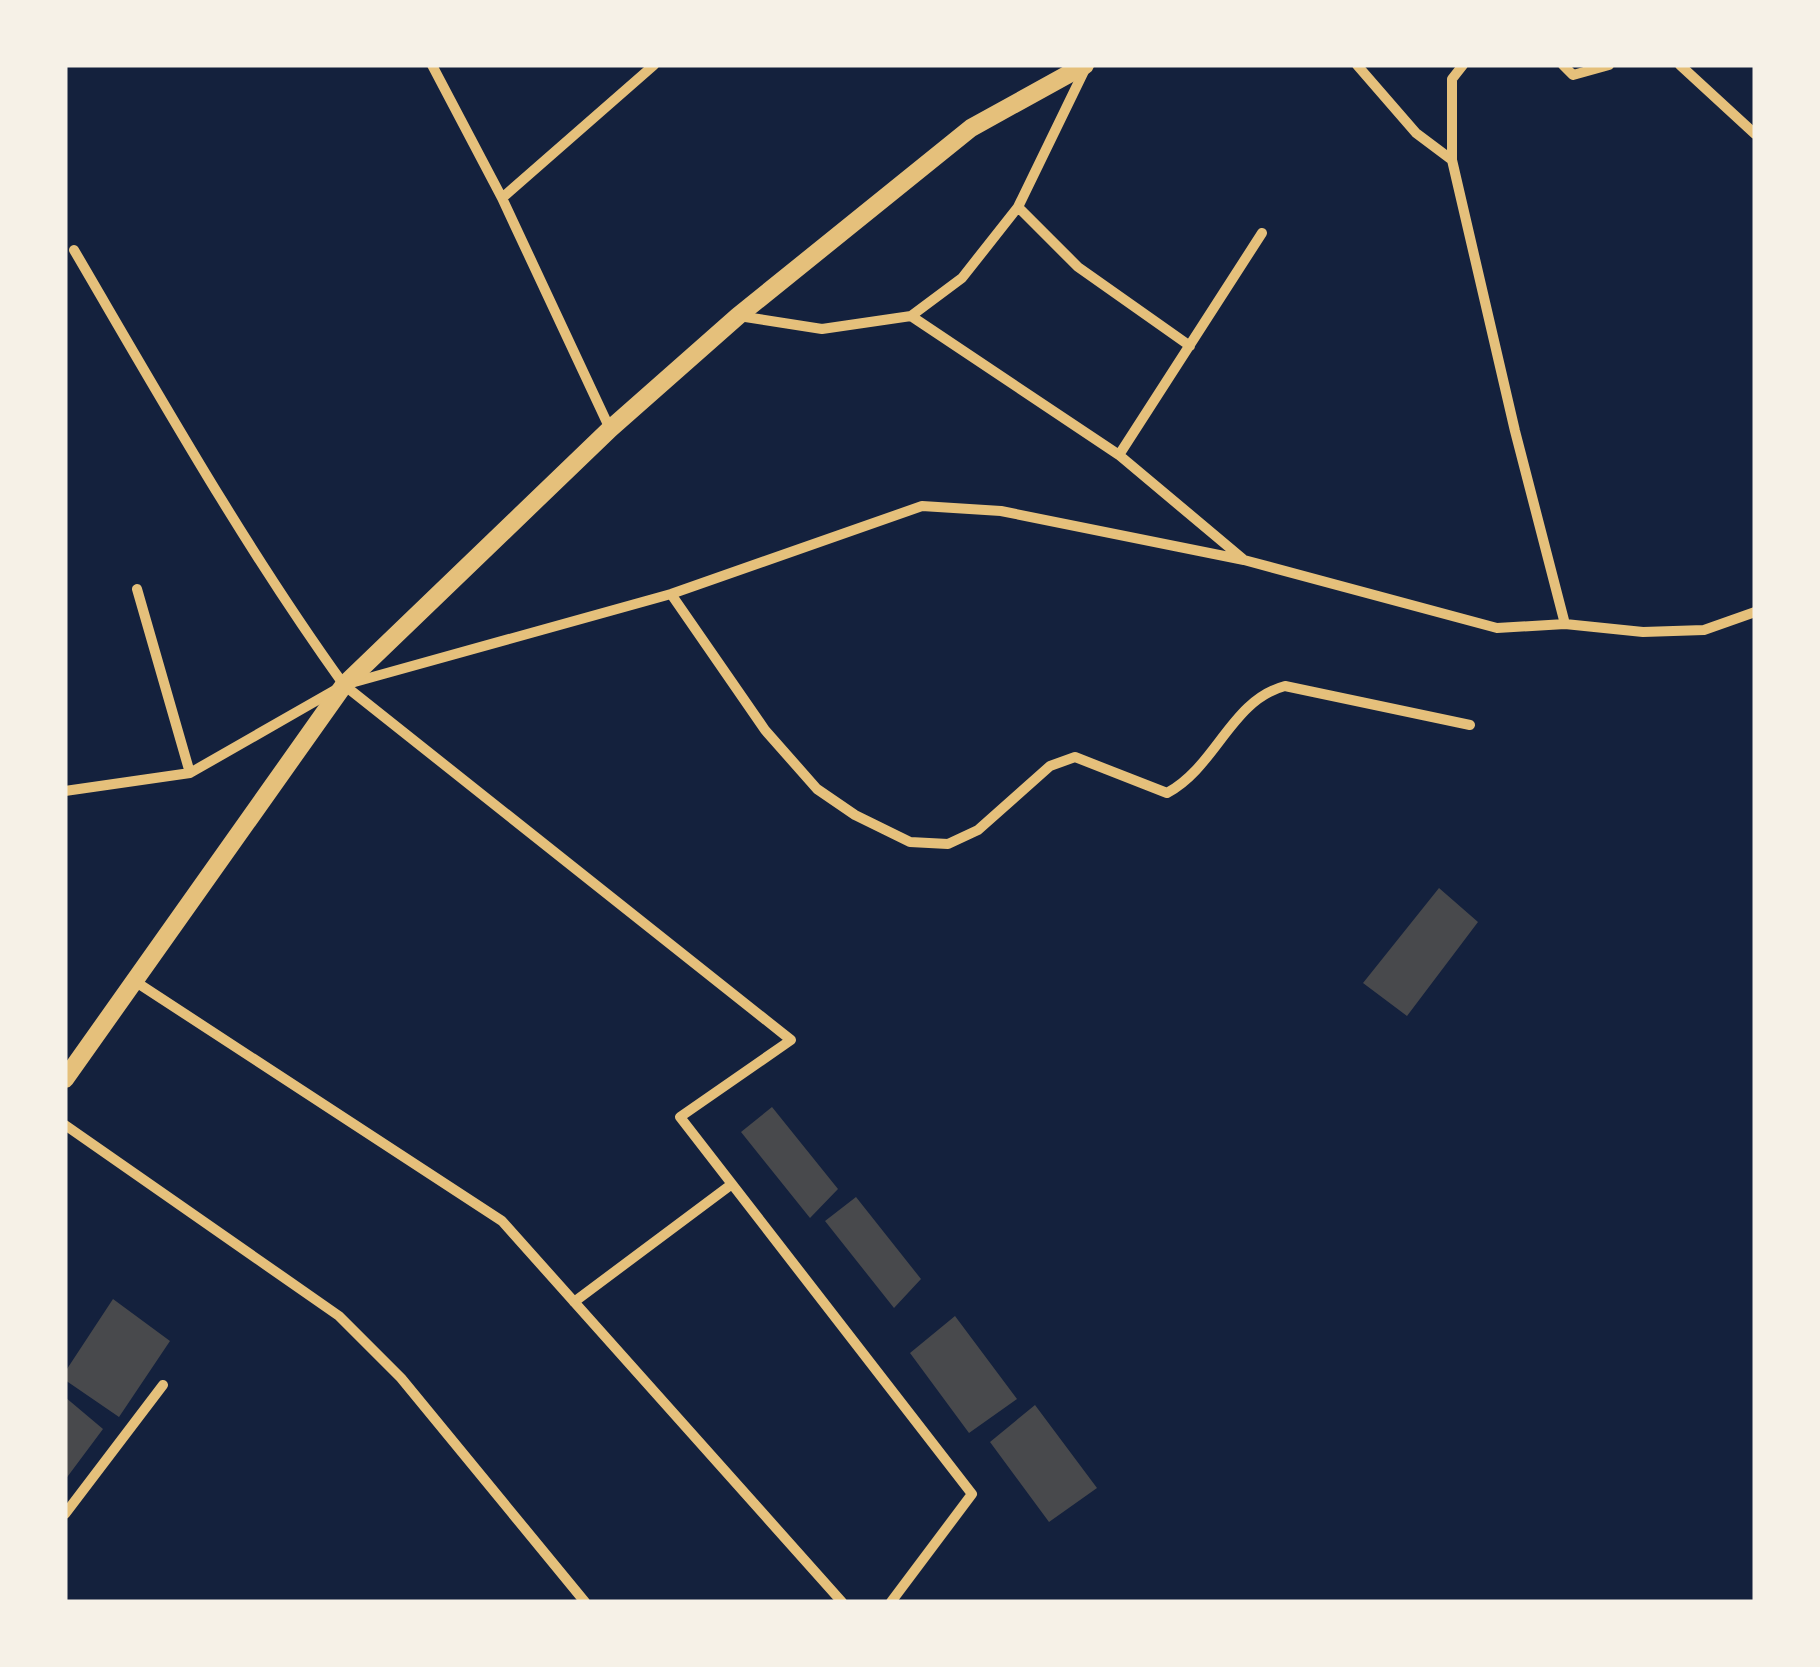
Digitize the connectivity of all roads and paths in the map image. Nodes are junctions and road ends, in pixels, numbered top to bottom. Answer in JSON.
{"nodes":[{"id":1,"x":432,"y":65,"type":"edge"},
{"id":2,"x":654,"y":65,"type":"edge"},
{"id":3,"x":1086,"y":65,"type":"edge"},
{"id":4,"x":1358,"y":65,"type":"edge"},
{"id":5,"x":1463,"y":65,"type":"edge"},
{"id":6,"x":1562,"y":65,"type":"edge"},
{"id":7,"x":1609,"y":65,"type":"edge"},
{"id":8,"x":1680,"y":65,"type":"edge"},
{"id":9,"x":1755,"y":134,"type":"edge"},
{"id":10,"x":1452,"y":160,"type":"junction"},
{"id":11,"x":502,"y":198,"type":"junction"},
{"id":12,"x":1018,"y":207,"type":"junction"},
{"id":13,"x":1262,"y":233,"type":"dead end"},
{"id":14,"x":74,"y":250,"type":"dead end"},
{"id":15,"x":738,"y":316,"type":"junction"},
{"id":16,"x":911,"y":316,"type":"junction"},
{"id":17,"x":1190,"y":346,"type":"junction"},
{"id":18,"x":610,"y":430,"type":"junction"},
{"id":19,"x":1119,"y":455,"type":"junction"},
{"id":20,"x":1244,"y":560,"type":"junction"},
{"id":21,"x":137,"y":589,"type":"dead end"},
{"id":22,"x":671,"y":594,"type":"junction"},
{"id":23,"x":1755,"y":612,"type":"edge"},
{"id":24,"x":1565,"y":624,"type":"junction"},
{"id":25,"x":344,"y":684,"type":"junction"},
{"id":26,"x":1470,"y":725,"type":"dead end"},
{"id":27,"x":190,"y":773,"type":"junction"},
{"id":28,"x":65,"y":791,"type":"edge"},
{"id":29,"x":136,"y":982,"type":"junction"},
{"id":30,"x":65,"y":1079,"type":"edge"},
{"id":31,"x":65,"y":1124,"type":"edge"},
{"id":32,"x":732,"y":1184,"type":"junction"},
{"id":33,"x":574,"y":1302,"type":"junction"},
{"id":34,"x":163,"y":1385,"type":"dead end"},
{"id":35,"x":65,"y":1514,"type":"edge"},
{"id":36,"x":585,"y":1602,"type":"edge"},
{"id":37,"x":842,"y":1602,"type":"edge"},
{"id":38,"x":891,"y":1602,"type":"edge"}],
"edges":[{"from":1,"to":11,"type":"street"},
{"from":2,"to":11,"type":"street"},
{"from":3,"to":12,"type":"street"},
{"from":3,"to":15,"type":"street"},
{"from":4,"to":10,"type":"street"},
{"from":5,"to":10,"type":"street"},
{"from":6,"to":7,"type":"street"},
{"from":8,"to":9,"type":"street"},
{"from":10,"to":24,"type":"street"},
{"from":11,"to":18,"type":"street"},
{"from":12,"to":16,"type":"street"},
{"from":12,"to":17,"type":"street"},
{"from":13,"to":17,"type":"street"},
{"from":14,"to":25,"type":"street"},
{"from":15,"to":16,"type":"street"},
{"from":15,"to":18,"type":"street"},
{"from":16,"to":19,"type":"street"},
{"from":17,"to":19,"type":"street"},
{"from":18,"to":25,"type":"street"},
{"from":19,"to":20,"type":"street"},
{"from":20,"to":22,"type":"street"},
{"from":20,"to":24,"type":"street"},
{"from":21,"to":27,"type":"street"},
{"from":22,"to":25,"type":"street"},
{"from":22,"to":26,"type":"street"},
{"from":23,"to":24,"type":"street"},
{"from":25,"to":27,"type":"street"},
{"from":25,"to":29,"type":"street"},
{"from":25,"to":32,"type":"street"},
{"from":27,"to":28,"type":"street"},
{"from":29,"to":30,"type":"street"},
{"from":29,"to":33,"type":"street"},
{"from":31,"to":36,"type":"street"},
{"from":32,"to":33,"type":"street"},
{"from":32,"to":38,"type":"street"},
{"from":33,"to":37,"type":"street"},
{"from":34,"to":35,"type":"street"}]}
